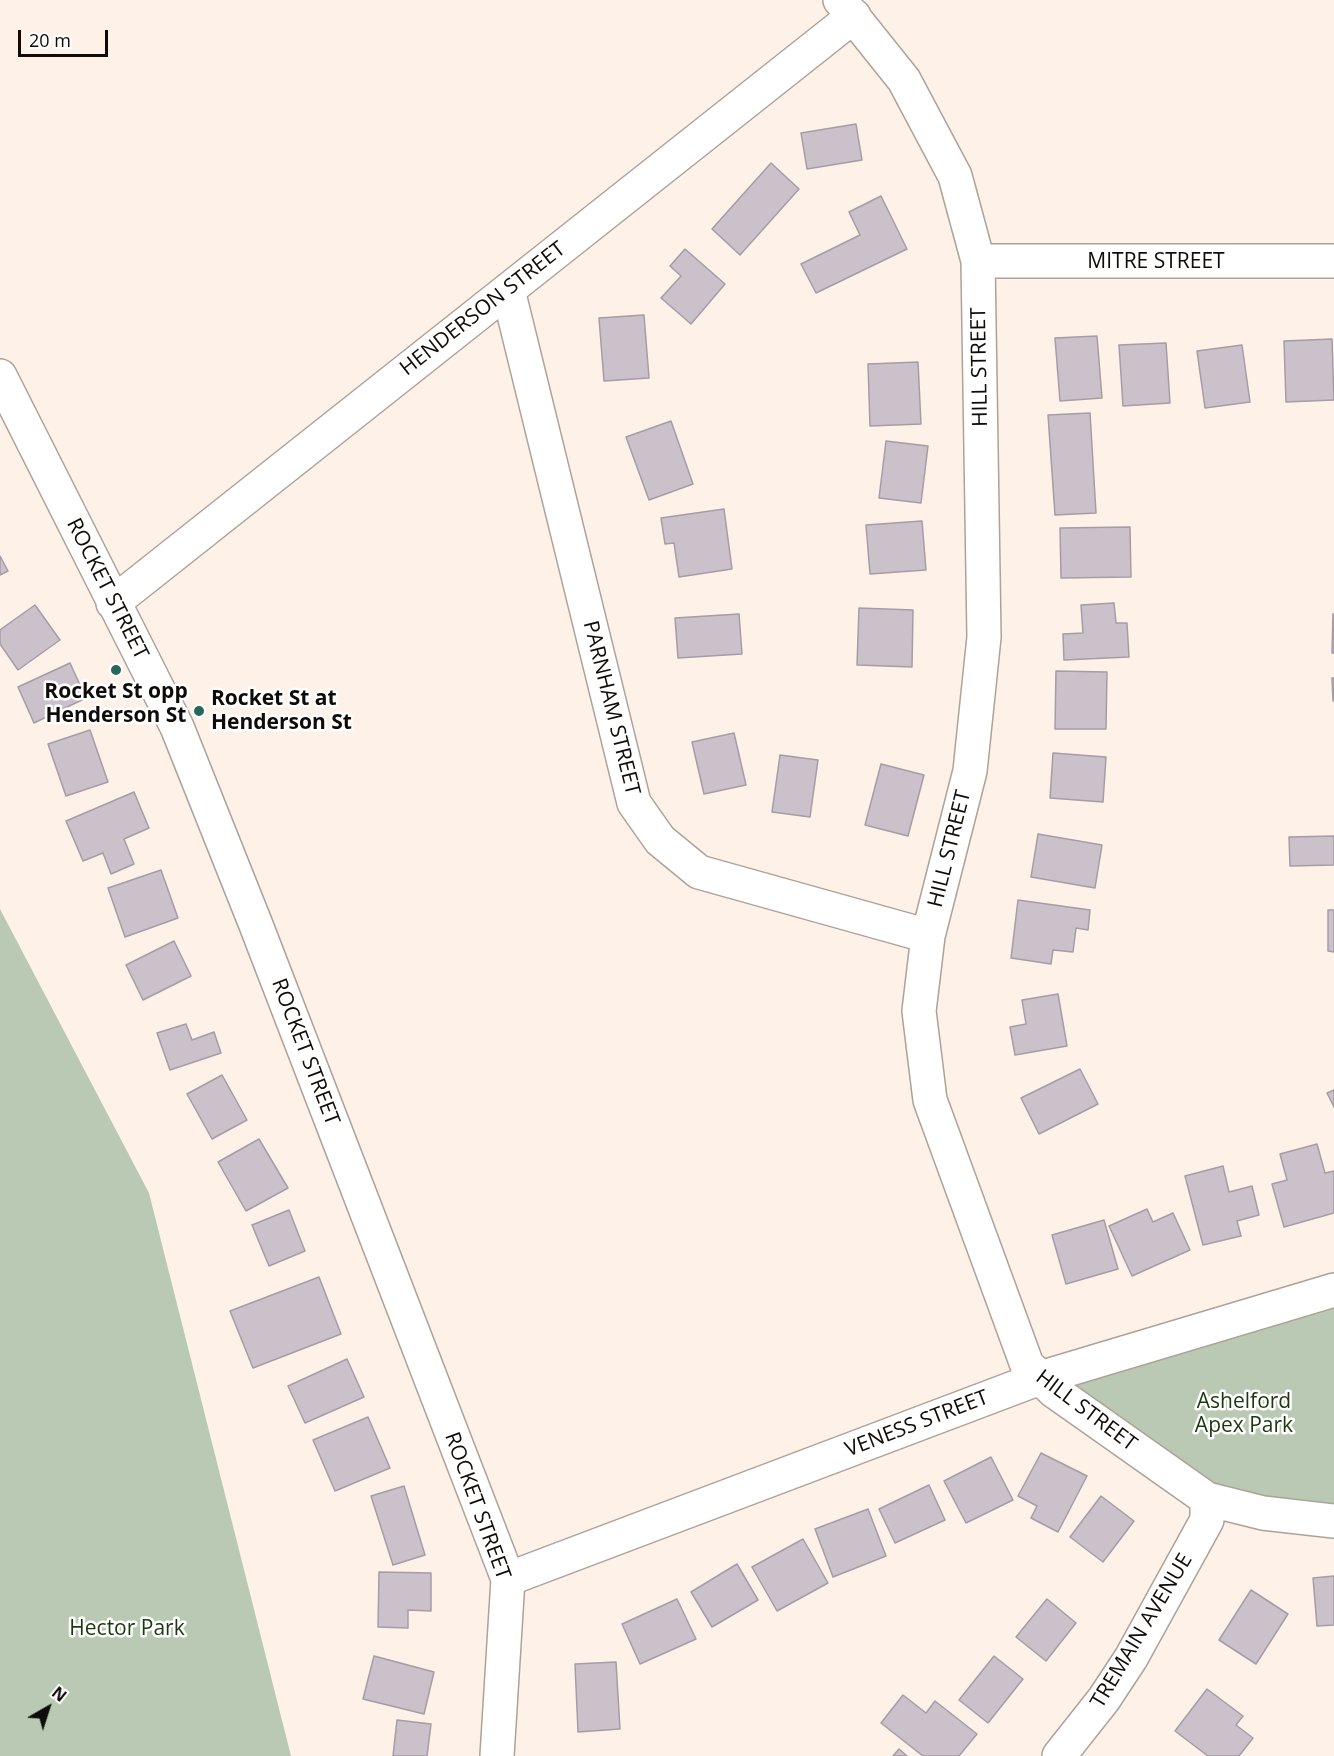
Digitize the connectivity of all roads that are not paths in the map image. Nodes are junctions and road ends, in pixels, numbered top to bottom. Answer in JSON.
{"nodes":[{"id":1,"x":847,"y":8,"type":"edge"},
{"id":2,"x":978,"y":261,"type":"junction"},
{"id":3,"x":1334,"y":261,"type":"edge"},
{"id":4,"x":508,"y":290,"type":"junction"},
{"id":5,"x":0,"y":376,"type":"edge"},
{"id":6,"x":113,"y":603,"type":"junction"},
{"id":7,"x":928,"y":936,"type":"junction"},
{"id":8,"x":1334,"y":1290,"type":"edge"},
{"id":9,"x":1040,"y":1378,"type":"junction"},
{"id":10,"x":1208,"y":1499,"type":"junction"},
{"id":11,"x":1334,"y":1521,"type":"edge"},
{"id":12,"x":508,"y":1580,"type":"junction"},
{"id":13,"x":497,"y":1756,"type":"edge"},
{"id":14,"x":1059,"y":1756,"type":"edge"}],
"edges":[{"from":1,"to":2,"type":"street","name":"HILL STREET"},
{"from":1,"to":4,"type":"street","name":"HENDERSON STREET"},
{"from":2,"to":3,"type":"street","name":"MITRE STREET"},
{"from":2,"to":7,"type":"street","name":"HILL STREET"},
{"from":4,"to":6,"type":"street","name":"HENDERSON STREET"},
{"from":4,"to":7,"type":"street","name":"PARNHAM STREET"},
{"from":5,"to":6,"type":"street","name":"ROCKET STREET"},
{"from":6,"to":12,"type":"street","name":"ROCKET STREET"},
{"from":7,"to":9,"type":"street","name":"HILL STREET"},
{"from":8,"to":9,"type":"street","name":"VENESS STREET"},
{"from":9,"to":10,"type":"street","name":"HILL STREET"},
{"from":9,"to":12,"type":"street","name":"VENESS STREET"},
{"from":10,"to":11,"type":"street","name":"HILL STREET"},
{"from":10,"to":14,"type":"street","name":"TREMAIN AVENUE"},
{"from":12,"to":13,"type":"street","name":"ROCKET STREET"}]}
